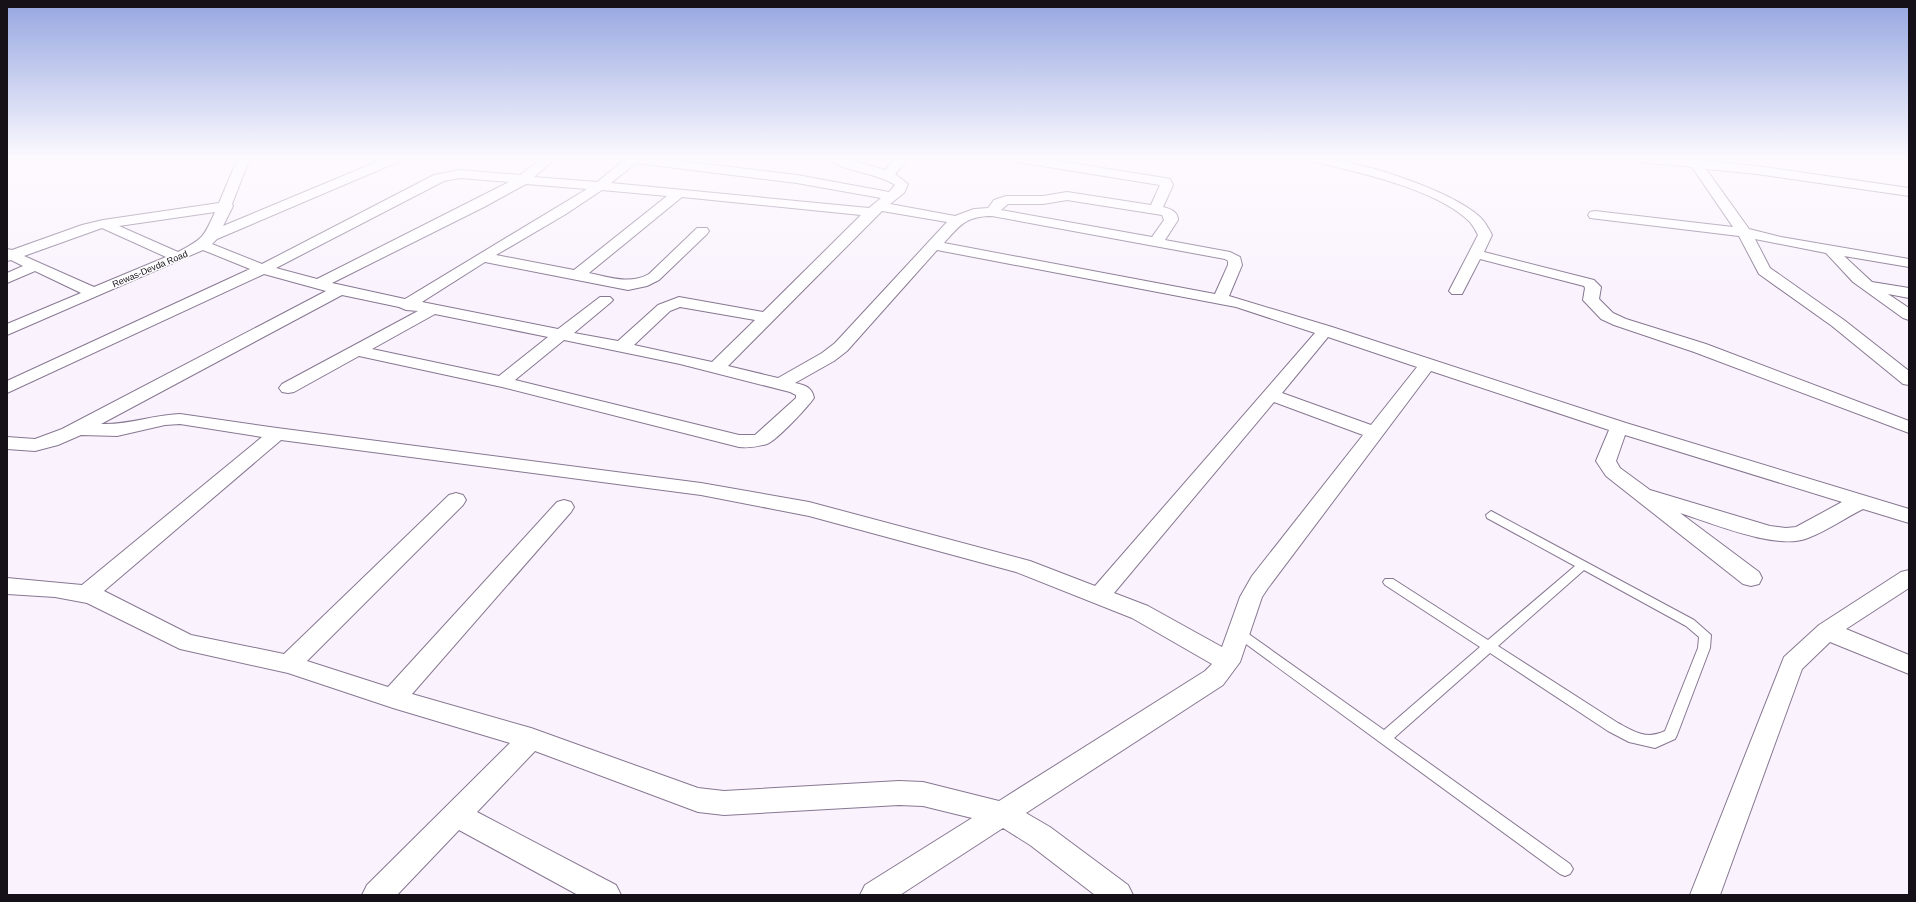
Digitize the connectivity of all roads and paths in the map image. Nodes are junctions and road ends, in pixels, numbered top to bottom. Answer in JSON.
{"nodes":[{"id":1,"x":228,"y":200,"type":"edge"},
{"id":2,"x":299,"y":200,"type":"edge"},
{"id":3,"x":396,"y":200,"type":"edge"},
{"id":4,"x":484,"y":200,"type":"edge"},
{"id":5,"x":579,"y":200,"type":"edge"},
{"id":6,"x":670,"y":200,"type":"edge"},
{"id":7,"x":766,"y":200,"type":"edge"},
{"id":8,"x":887,"y":200,"type":"edge"},
{"id":9,"x":1006,"y":200,"type":"edge"},
{"id":10,"x":1093,"y":200,"type":"edge"},
{"id":11,"x":1160,"y":200,"type":"edge"},
{"id":12,"x":1442,"y":200,"type":"edge"},
{"id":13,"x":1722,"y":200,"type":"edge"},
{"id":14,"x":226,"y":206,"type":"junction"},
{"id":15,"x":876,"y":209,"type":"junction"},
{"id":16,"x":1155,"y":210,"type":"junction"},
{"id":17,"x":992,"y":212,"type":"junction"},
{"id":18,"x":1595,"y":216,"type":"dead end"},
{"id":19,"x":957,"y":220,"type":"junction"},
{"id":20,"x":103,"y":224,"type":"junction"},
{"id":21,"x":702,"y":231,"type":"dead end"},
{"id":22,"x":1744,"y":232,"type":"junction"},
{"id":23,"x":207,"y":240,"type":"junction"},
{"id":24,"x":1156,"y":242,"type":"junction"},
{"id":25,"x":934,"y":245,"type":"junction"},
{"id":26,"x":1832,"y":250,"type":"junction"},
{"id":27,"x":1476,"y":254,"type":"junction"},
{"id":28,"x":8,"y":255,"type":"edge"},
{"id":29,"x":178,"y":257,"type":"junction"},
{"id":30,"x":483,"y":257,"type":"junction"},
{"id":31,"x":1909,"y":263,"type":"edge"},
{"id":32,"x":35,"y":266,"type":"junction"},
{"id":33,"x":263,"y":269,"type":"junction"},
{"id":34,"x":577,"y":275,"type":"junction"},
{"id":35,"x":7,"y":278,"type":"edge"},
{"id":36,"x":319,"y":284,"type":"junction"},
{"id":37,"x":1864,"y":285,"type":"junction"},
{"id":38,"x":340,"y":290,"type":"junction"},
{"id":39,"x":1457,"y":291,"type":"dead end"},
{"id":40,"x":93,"y":293,"type":"junction"},
{"id":41,"x":1909,"y":293,"type":"edge"},
{"id":42,"x":1221,"y":298,"type":"junction"},
{"id":43,"x":605,"y":300,"type":"dead end"},
{"id":44,"x":406,"y":305,"type":"junction"},
{"id":45,"x":431,"y":310,"type":"junction"},
{"id":46,"x":1909,"y":315,"type":"edge"},
{"id":47,"x":766,"y":317,"type":"junction"},
{"id":48,"x":7,"y":330,"type":"edge"},
{"id":49,"x":1326,"y":330,"type":"junction"},
{"id":50,"x":561,"y":334,"type":"junction"},
{"id":51,"x":622,"y":347,"type":"junction"},
{"id":52,"x":359,"y":351,"type":"junction"},
{"id":53,"x":1428,"y":364,"type":"junction"},
{"id":54,"x":716,"y":368,"type":"junction"},
{"id":55,"x":1909,"y":380,"type":"edge"},
{"id":56,"x":502,"y":382,"type":"junction"},
{"id":57,"x":780,"y":384,"type":"junction"},
{"id":58,"x":7,"y":388,"type":"edge"},
{"id":59,"x":288,"y":388,"type":"dead end"},
{"id":60,"x":1270,"y":395,"type":"junction"},
{"id":61,"x":1619,"y":427,"type":"junction"},
{"id":62,"x":1909,"y":427,"type":"edge"},
{"id":63,"x":78,"y":429,"type":"junction"},
{"id":64,"x":1375,"y":432,"type":"junction"},
{"id":65,"x":277,"y":434,"type":"junction"},
{"id":66,"x":7,"y":443,"type":"edge"},
{"id":67,"x":1640,"y":494,"type":"junction"},
{"id":68,"x":456,"y":500,"type":"dead end"},
{"id":69,"x":1861,"y":501,"type":"junction"},
{"id":70,"x":564,"y":508,"type":"dead end"},
{"id":71,"x":1491,"y":515,"type":"dead end"},
{"id":72,"x":1909,"y":516,"type":"edge"},
{"id":73,"x":1583,"y":565,"type":"junction"},
{"id":74,"x":1751,"y":578,"type":"dead end"},
{"id":75,"x":1909,"y":578,"type":"edge"},
{"id":76,"x":1389,"y":582,"type":"dead end"},
{"id":77,"x":7,"y":586,"type":"edge"},
{"id":78,"x":86,"y":594,"type":"junction"},
{"id":79,"x":1099,"y":596,"type":"junction"},
{"id":80,"x":1827,"y":630,"type":"junction"},
{"id":81,"x":1239,"y":633,"type":"junction"},
{"id":82,"x":1489,"y":647,"type":"junction"},
{"id":83,"x":1228,"y":662,"type":"junction"},
{"id":84,"x":289,"y":664,"type":"junction"},
{"id":85,"x":1909,"y":665,"type":"edge"},
{"id":86,"x":393,"y":698,"type":"junction"},
{"id":87,"x":1384,"y":738,"type":"junction"},
{"id":88,"x":531,"y":739,"type":"junction"},
{"id":89,"x":1003,"y":814,"type":"junction"},
{"id":90,"x":456,"y":815,"type":"junction"},
{"id":91,"x":1565,"y":869,"type":"dead end"},
{"id":92,"x":377,"y":895,"type":"edge"},
{"id":93,"x":606,"y":895,"type":"edge"},
{"id":94,"x":875,"y":895,"type":"edge"},
{"id":95,"x":1118,"y":895,"type":"edge"},
{"id":96,"x":1705,"y":895,"type":"edge"}],
"edges":[{"from":1,"to":14,"type":"street"},
{"from":2,"to":23,"type":"street","name":"Rewas-Devda Road"},
{"from":3,"to":33,"type":"street"},
{"from":4,"to":36,"type":"street"},
{"from":5,"to":30,"type":"street"},
{"from":6,"to":34,"type":"street"},
{"from":7,"to":15,"type":"street"},
{"from":8,"to":15,"type":"street"},
{"from":9,"to":17,"type":"street"},
{"from":10,"to":16,"type":"street"},
{"from":11,"to":16,"type":"street"},
{"from":12,"to":27,"type":"street"},
{"from":13,"to":22,"type":"street"},
{"from":14,"to":20,"type":"street"},
{"from":14,"to":23,"type":"street"},
{"from":15,"to":19,"type":"street"},
{"from":15,"to":47,"type":"street"},
{"from":16,"to":24,"type":"street"},
{"from":17,"to":19,"type":"street"},
{"from":17,"to":24,"type":"street"},
{"from":18,"to":22,"type":"street"},
{"from":19,"to":25,"type":"street"},
{"from":20,"to":28,"type":"street"},
{"from":20,"to":29,"type":"street"},
{"from":21,"to":34,"type":"street"},
{"from":22,"to":26,"type":"street"},
{"from":22,"to":55,"type":"street"},
{"from":23,"to":29,"type":"street","name":"Rewas-Devda Road"},
{"from":23,"to":33,"type":"street"},
{"from":24,"to":42,"type":"street"},
{"from":25,"to":42,"type":"street"},
{"from":25,"to":57,"type":"street"},
{"from":26,"to":31,"type":"street"},
{"from":26,"to":37,"type":"street"},
{"from":27,"to":39,"type":"street"},
{"from":27,"to":62,"type":"street"},
{"from":28,"to":32,"type":"street"},
{"from":29,"to":40,"type":"street","name":"Rewas-Devda Road"},
{"from":30,"to":34,"type":"street"},
{"from":30,"to":44,"type":"street"},
{"from":32,"to":35,"type":"street"},
{"from":32,"to":40,"type":"street"},
{"from":33,"to":36,"type":"street"},
{"from":33,"to":58,"type":"street"},
{"from":36,"to":38,"type":"street"},
{"from":37,"to":41,"type":"street"},
{"from":37,"to":46,"type":"street"},
{"from":38,"to":44,"type":"street"},
{"from":38,"to":63,"type":"street"},
{"from":40,"to":48,"type":"street","name":"Rewas-Devda Road"},
{"from":42,"to":49,"type":"street"},
{"from":43,"to":50,"type":"street"},
{"from":44,"to":45,"type":"street"},
{"from":45,"to":50,"type":"street"},
{"from":45,"to":52,"type":"street"},
{"from":47,"to":51,"type":"street"},
{"from":47,"to":54,"type":"street"},
{"from":49,"to":53,"type":"street"},
{"from":49,"to":60,"type":"street"},
{"from":50,"to":51,"type":"street"},
{"from":50,"to":56,"type":"street"},
{"from":51,"to":54,"type":"street"},
{"from":52,"to":56,"type":"street"},
{"from":52,"to":59,"type":"street"},
{"from":53,"to":61,"type":"street"},
{"from":53,"to":64,"type":"street"},
{"from":54,"to":57,"type":"street"},
{"from":56,"to":57,"type":"street"},
{"from":60,"to":64,"type":"street"},
{"from":60,"to":79,"type":"street"},
{"from":61,"to":67,"type":"street"},
{"from":61,"to":69,"type":"street"},
{"from":63,"to":65,"type":"street"},
{"from":63,"to":66,"type":"street"},
{"from":64,"to":81,"type":"street"},
{"from":65,"to":78,"type":"street"},
{"from":65,"to":79,"type":"street"},
{"from":67,"to":69,"type":"street"},
{"from":67,"to":74,"type":"street"},
{"from":68,"to":84,"type":"street"},
{"from":69,"to":72,"type":"street"},
{"from":70,"to":86,"type":"street"},
{"from":71,"to":73,"type":"lane"},
{"from":73,"to":82,"type":"lane"},
{"from":73,"to":82,"type":"lane"},
{"from":75,"to":80,"type":"street"},
{"from":76,"to":82,"type":"lane"},
{"from":77,"to":78,"type":"street"},
{"from":78,"to":84,"type":"street"},
{"from":79,"to":83,"type":"street"},
{"from":80,"to":85,"type":"street"},
{"from":80,"to":96,"type":"street"},
{"from":81,"to":83,"type":"street"},
{"from":81,"to":87,"type":"lane"},
{"from":82,"to":87,"type":"lane"},
{"from":83,"to":89,"type":"street"},
{"from":84,"to":86,"type":"street"},
{"from":86,"to":88,"type":"street"},
{"from":87,"to":91,"type":"lane"},
{"from":88,"to":89,"type":"street"},
{"from":88,"to":90,"type":"street"},
{"from":89,"to":94,"type":"street"},
{"from":89,"to":95,"type":"street"},
{"from":90,"to":92,"type":"street"},
{"from":90,"to":93,"type":"street"}]}
